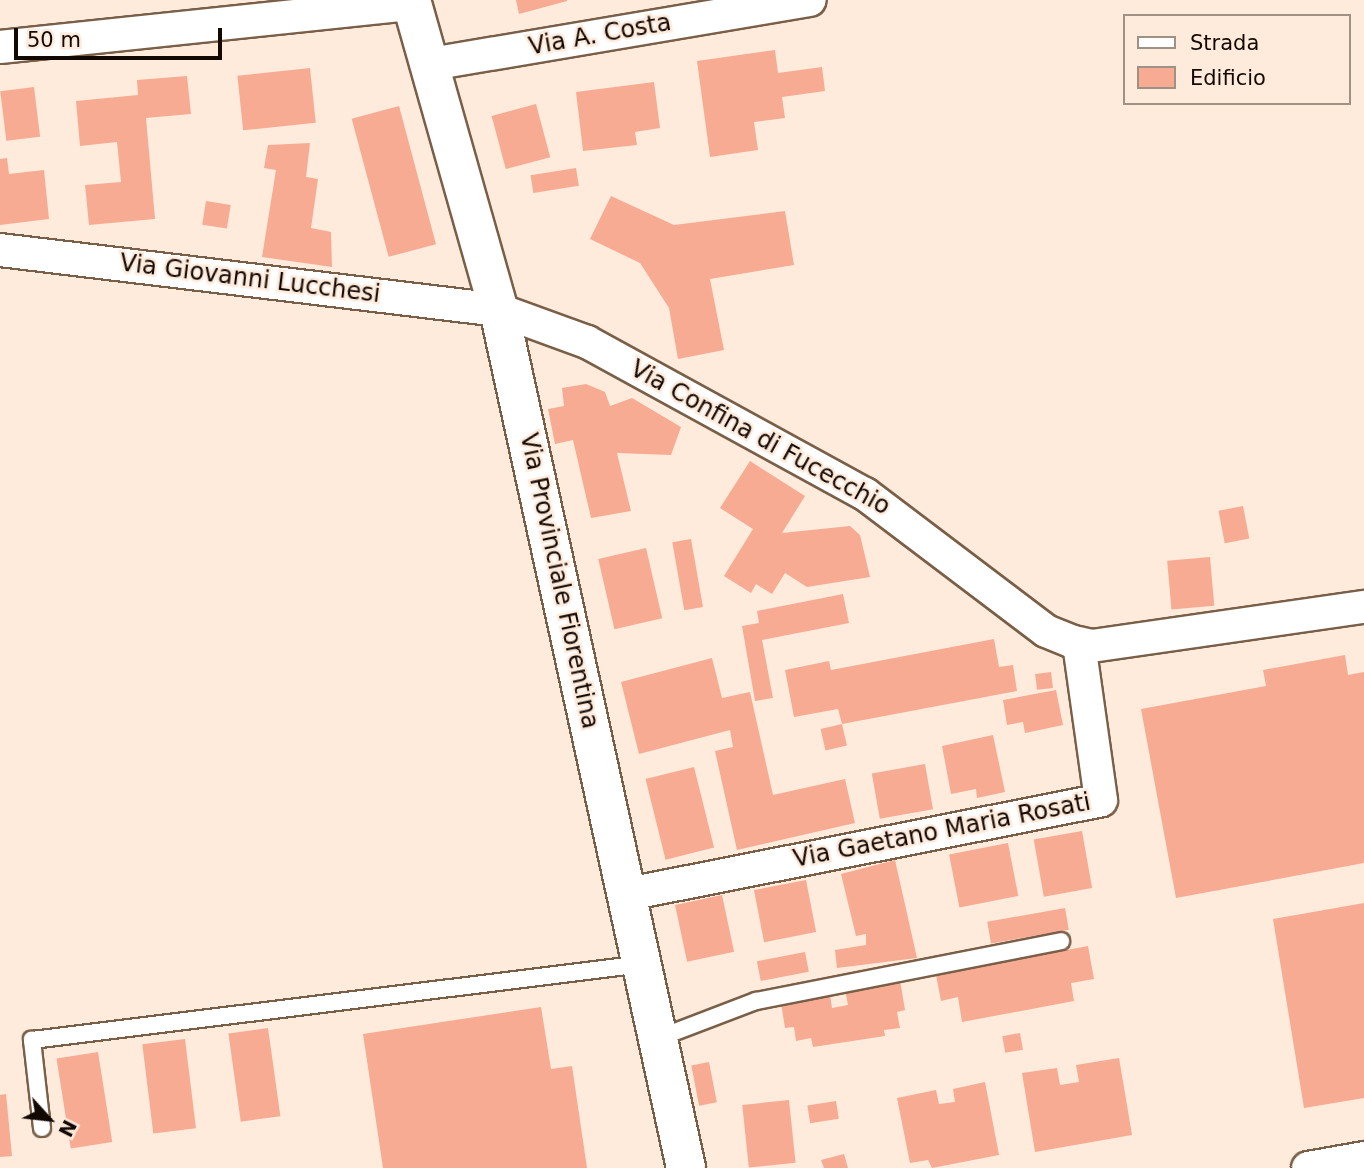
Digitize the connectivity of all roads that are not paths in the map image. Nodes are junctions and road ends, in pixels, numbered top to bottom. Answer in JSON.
{"nodes":[{"id":1,"x":810,"y":0,"type":"edge"},
{"id":2,"x":412,"y":2,"type":"edge"},
{"id":3,"x":0,"y":47,"type":"edge"},
{"id":4,"x":431,"y":64,"type":"junction"},
{"id":5,"x":0,"y":250,"type":"edge"},
{"id":6,"x":499,"y":310,"type":"junction"},
{"id":7,"x":1364,"y":607,"type":"edge"},
{"id":8,"x":1079,"y":644,"type":"junction"},
{"id":9,"x":628,"y":894,"type":"junction"},
{"id":10,"x":1061,"y":941,"type":"dead end"},
{"id":11,"x":643,"y":964,"type":"junction"},
{"id":12,"x":659,"y":1038,"type":"junction"},
{"id":13,"x":42,"y":1128,"type":"dead end"},
{"id":14,"x":1364,"y":1158,"type":"edge"},
{"id":15,"x":686,"y":1168,"type":"edge"},
{"id":16,"x":1308,"y":1168,"type":"edge"}],
"edges":[{"from":1,"to":4,"type":"street","name":"Via A. Costa"},
{"from":2,"to":3,"type":"street"},
{"from":2,"to":4,"type":"main road","name":"Via Provinciale Fiorentina"},
{"from":4,"to":6,"type":"main road","name":"Via Provinciale Fiorentina"},
{"from":5,"to":6,"type":"street","name":"Via Giovanni Lucchesi"},
{"from":6,"to":8,"type":"street","name":"Via Confina di Fucecchio"},
{"from":6,"to":9,"type":"main road","name":"Via Provinciale Fiorentina"},
{"from":7,"to":8,"type":"street","name":"Via Confina di Fucecchio"},
{"from":8,"to":9,"type":"street","name":"Via Gaetano Maria Rosati"},
{"from":9,"to":11,"type":"main road","name":"Via Provinciale Fiorentina"},
{"from":10,"to":12,"type":"lane"},
{"from":11,"to":12,"type":"main road","name":"Via Provinciale Fiorentina"},
{"from":11,"to":13,"type":"lane"},
{"from":12,"to":15,"type":"main road","name":"Via Provinciale Fiorentina"},
{"from":14,"to":16,"type":"street"}]}
